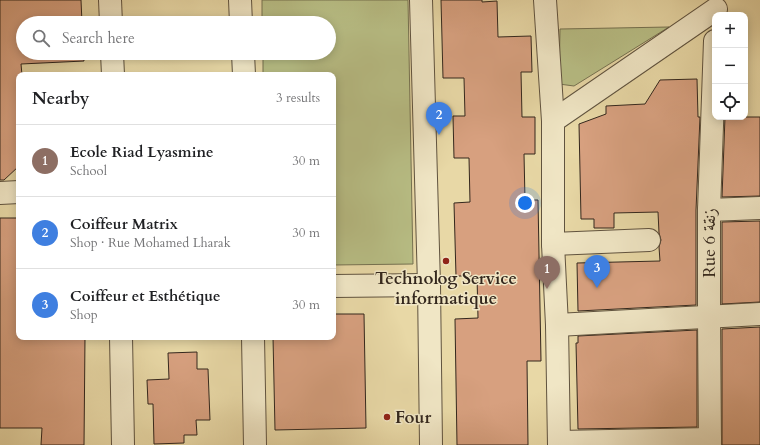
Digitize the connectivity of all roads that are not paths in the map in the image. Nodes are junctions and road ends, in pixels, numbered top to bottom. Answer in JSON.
{"nodes":[{"id":1,"x":110,"y":0,"type":"edge"},
{"id":2,"x":240,"y":0,"type":"edge"},
{"id":3,"x":420,"y":0,"type":"edge"},
{"id":4,"x":545,"y":0,"type":"edge"},
{"id":5,"x":716,"y":8,"type":"edge"},
{"id":6,"x":111,"y":16,"type":"edge"},
{"id":7,"x":241,"y":16,"type":"edge"},
{"id":8,"x":715,"y":48,"type":"edge"},
{"id":9,"x":112,"y":60,"type":"edge"},
{"id":10,"x":243,"y":60,"type":"edge"},
{"id":11,"x":113,"y":72,"type":"edge"},
{"id":12,"x":244,"y":72,"type":"edge"},
{"id":13,"x":553,"y":121,"type":"junction"},
{"id":14,"x":16,"y":192,"type":"edge"},
{"id":15,"x":0,"y":193,"type":"edge"},
{"id":16,"x":760,"y":208,"type":"edge"},
{"id":17,"x":709,"y":210,"type":"junction"},
{"id":18,"x":649,"y":240,"type":"dead end"},
{"id":19,"x":553,"y":244,"type":"junction"},
{"id":20,"x":429,"y":285,"type":"junction"},
{"id":21,"x":336,"y":286,"type":"edge"},
{"id":22,"x":760,"y":314,"type":"edge"},
{"id":23,"x":709,"y":317,"type":"junction"},
{"id":24,"x":557,"y":325,"type":"junction"},
{"id":25,"x":121,"y":340,"type":"edge"},
{"id":26,"x":253,"y":340,"type":"edge"},
{"id":27,"x":710,"y":442,"type":"edge"},
{"id":28,"x":559,"y":444,"type":"edge"},
{"id":29,"x":123,"y":445,"type":"edge"},
{"id":30,"x":255,"y":445,"type":"edge"},
{"id":31,"x":431,"y":445,"type":"edge"}],
"edges":[{"from":1,"to":6,"type":"street"},
{"from":2,"to":7,"type":"street"},
{"from":3,"to":20,"type":"street"},
{"from":4,"to":13,"type":"street"},
{"from":5,"to":13,"type":"street"},
{"from":8,"to":17,"type":"street","name":"Rue 6 زنقة"},
{"from":9,"to":11,"type":"street"},
{"from":10,"to":12,"type":"street"},
{"from":13,"to":19,"type":"street"},
{"from":14,"to":15,"type":"street"},
{"from":16,"to":17,"type":"street"},
{"from":17,"to":23,"type":"street","name":"Rue 6 زنقة"},
{"from":18,"to":19,"type":"street"},
{"from":19,"to":24,"type":"street"},
{"from":20,"to":21,"type":"street"},
{"from":20,"to":31,"type":"street"},
{"from":22,"to":23,"type":"street"},
{"from":23,"to":24,"type":"street"},
{"from":23,"to":27,"type":"street","name":"Rue 6 زنقة"},
{"from":24,"to":28,"type":"street"},
{"from":25,"to":29,"type":"street"},
{"from":26,"to":30,"type":"street"},
{"from":27,"to":28,"type":"street"}]}
